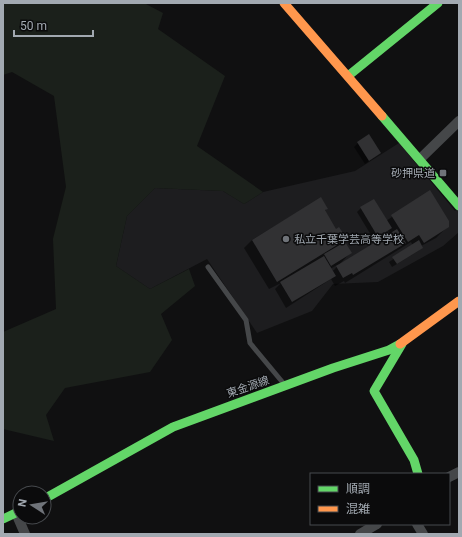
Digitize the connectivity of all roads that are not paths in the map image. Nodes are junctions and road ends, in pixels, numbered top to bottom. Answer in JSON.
{"nodes":[{"id":1,"x":284,"y":3,"type":"edge"},
{"id":2,"x":438,"y":3,"type":"edge"},
{"id":3,"x":348,"y":76,"type":"junction"},
{"id":4,"x":459,"y":121,"type":"edge"},
{"id":5,"x":420,"y":159,"type":"junction"},
{"id":6,"x":459,"y":206,"type":"edge"},
{"id":7,"x":208,"y":267,"type":"dead end"},
{"id":8,"x":459,"y":301,"type":"edge"},
{"id":9,"x":403,"y":343,"type":"junction"},
{"id":10,"x":286,"y":387,"type":"junction"},
{"id":11,"x":418,"y":473,"type":"edge"},
{"id":12,"x":52,"y":495,"type":"edge"},
{"id":13,"x":375,"y":525,"type":"edge"},
{"id":14,"x":418,"y":525,"type":"edge"},
{"id":15,"x":360,"y":534,"type":"edge"},
{"id":16,"x":423,"y":534,"type":"edge"}],
"edges":[{"from":1,"to":3,"type":"street"},
{"from":2,"to":3,"type":"street"},
{"from":3,"to":5,"type":"street"},
{"from":4,"to":5,"type":"street"},
{"from":5,"to":6,"type":"street"},
{"from":7,"to":10,"type":"lane"},
{"from":8,"to":9,"type":"street","name":"東金源線"},
{"from":9,"to":10,"type":"street","name":"東金源線"},
{"from":9,"to":11,"type":"street"},
{"from":10,"to":12,"type":"street","name":"東金源線"},
{"from":13,"to":15,"type":"street"},
{"from":14,"to":16,"type":"street"}]}
